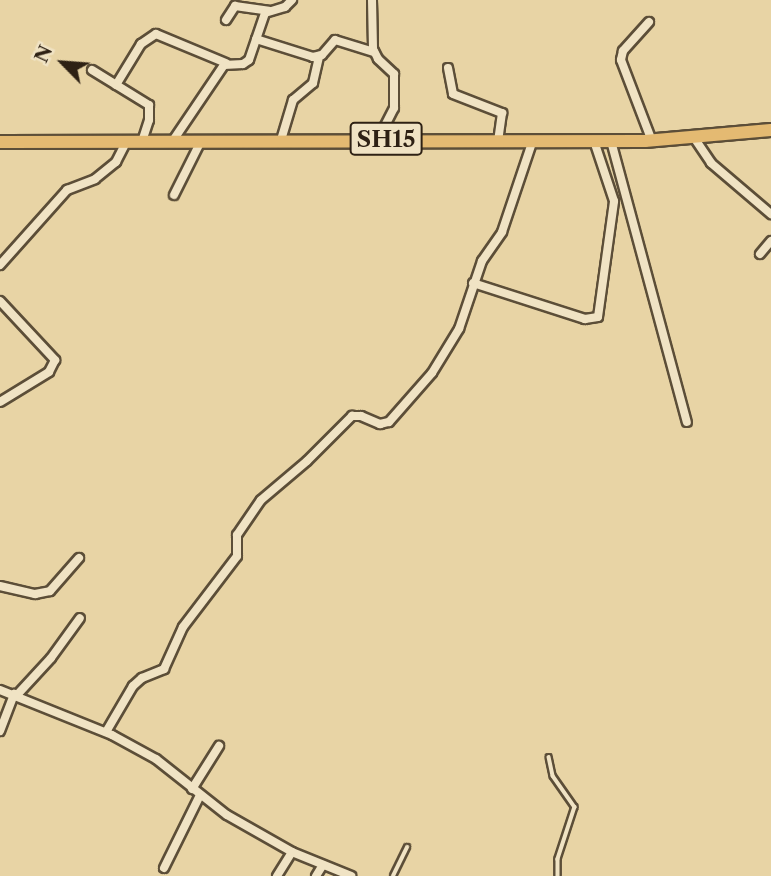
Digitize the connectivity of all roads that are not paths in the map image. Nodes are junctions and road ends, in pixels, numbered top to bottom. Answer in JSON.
{"nodes":[{"id":1,"x":292,"y":0,"type":"edge"},
{"id":2,"x":372,"y":0,"type":"edge"},
{"id":3,"x":269,"y":11,"type":"junction"},
{"id":4,"x":226,"y":20,"type":"dead end"},
{"id":5,"x":649,"y":22,"type":"dead end"},
{"id":6,"x":256,"y":38,"type":"junction"},
{"id":7,"x":374,"y":52,"type":"junction"},
{"id":8,"x":319,"y":57,"type":"junction"},
{"id":9,"x":226,"y":64,"type":"junction"},
{"id":10,"x":448,"y":68,"type":"dead end"},
{"id":11,"x":92,"y":70,"type":"dead end"},
{"id":12,"x":116,"y":85,"type":"junction"},
{"id":13,"x":771,"y":130,"type":"edge"},
{"id":14,"x":378,"y":139,"type":"junction"},
{"id":15,"x":695,"y":139,"type":"junction"},
{"id":16,"x":281,"y":140,"type":"junction"},
{"id":17,"x":498,"y":140,"type":"junction"},
{"id":18,"x":533,"y":140,"type":"junction"},
{"id":19,"x":201,"y":141,"type":"junction"},
{"id":20,"x":594,"y":141,"type":"junction"},
{"id":21,"x":611,"y":141,"type":"junction"},
{"id":22,"x":652,"y":141,"type":"junction"},
{"id":23,"x":0,"y":142,"type":"edge"},
{"id":24,"x":125,"y":142,"type":"junction"},
{"id":25,"x":142,"y":142,"type":"junction"},
{"id":26,"x":172,"y":142,"type":"junction"},
{"id":27,"x":174,"y":195,"type":"dead end"},
{"id":28,"x":771,"y":214,"type":"edge"},
{"id":29,"x":771,"y":241,"type":"edge"},
{"id":30,"x":760,"y":254,"type":"dead end"},
{"id":31,"x":0,"y":265,"type":"edge"},
{"id":32,"x":473,"y":283,"type":"junction"},
{"id":33,"x":0,"y":301,"type":"edge"},
{"id":34,"x":0,"y":402,"type":"edge"},
{"id":35,"x":687,"y":422,"type":"dead end"},
{"id":36,"x":79,"y":558,"type":"dead end"},
{"id":37,"x":0,"y":586,"type":"edge"},
{"id":38,"x":80,"y":618,"type":"dead end"},
{"id":39,"x":0,"y":690,"type":"edge"},
{"id":40,"x":15,"y":694,"type":"junction"},
{"id":41,"x":0,"y":731,"type":"edge"},
{"id":42,"x":106,"y":732,"type":"junction"},
{"id":43,"x":219,"y":746,"type":"dead end"},
{"id":44,"x":549,"y":757,"type":"dead end"},
{"id":45,"x":192,"y":789,"type":"junction"},
{"id":46,"x":200,"y":795,"type":"junction"},
{"id":47,"x":407,"y":847,"type":"dead end"},
{"id":48,"x":292,"y":852,"type":"junction"},
{"id":49,"x":323,"y":865,"type":"junction"},
{"id":50,"x":164,"y":868,"type":"dead end"},
{"id":51,"x":276,"y":876,"type":"edge"},
{"id":52,"x":316,"y":876,"type":"edge"},
{"id":53,"x":351,"y":876,"type":"edge"},
{"id":54,"x":393,"y":876,"type":"edge"},
{"id":55,"x":558,"y":876,"type":"edge"}],
"edges":[{"from":1,"to":3,"type":"street"},
{"from":2,"to":7,"type":"street"},
{"from":3,"to":4,"type":"street"},
{"from":3,"to":6,"type":"street"},
{"from":5,"to":22,"type":"street"},
{"from":6,"to":8,"type":"street"},
{"from":6,"to":9,"type":"street"},
{"from":7,"to":8,"type":"street"},
{"from":7,"to":14,"type":"street"},
{"from":8,"to":16,"type":"street"},
{"from":9,"to":12,"type":"street"},
{"from":9,"to":26,"type":"street"},
{"from":10,"to":17,"type":"street"},
{"from":11,"to":12,"type":"street"},
{"from":12,"to":25,"type":"street"},
{"from":13,"to":15,"type":"main road","number":"SH15"},
{"from":14,"to":16,"type":"main road","number":"SH15"},
{"from":14,"to":17,"type":"main road","number":"SH15"},
{"from":15,"to":22,"type":"main road","number":"SH15"},
{"from":15,"to":28,"type":"street"},
{"from":16,"to":19,"type":"main road","number":"SH15"},
{"from":17,"to":18,"type":"main road","number":"SH15"},
{"from":18,"to":20,"type":"main road","number":"SH15"},
{"from":18,"to":32,"type":"street"},
{"from":19,"to":26,"type":"main road","number":"SH15"},
{"from":19,"to":27,"type":"street"},
{"from":20,"to":21,"type":"main road","number":"SH15"},
{"from":20,"to":32,"type":"street"},
{"from":21,"to":22,"type":"main road","number":"SH15"},
{"from":21,"to":35,"type":"street"},
{"from":23,"to":24,"type":"main road","number":"SH15"},
{"from":24,"to":25,"type":"main road","number":"SH15"},
{"from":24,"to":31,"type":"street"},
{"from":25,"to":26,"type":"main road","number":"SH15"},
{"from":29,"to":30,"type":"street"},
{"from":32,"to":42,"type":"street"},
{"from":33,"to":34,"type":"street"},
{"from":36,"to":37,"type":"street"},
{"from":38,"to":40,"type":"street"},
{"from":39,"to":40,"type":"street"},
{"from":40,"to":41,"type":"street"},
{"from":40,"to":42,"type":"street"},
{"from":42,"to":45,"type":"street"},
{"from":43,"to":45,"type":"street"},
{"from":44,"to":55,"type":"lane"},
{"from":45,"to":46,"type":"street"},
{"from":46,"to":48,"type":"street"},
{"from":46,"to":50,"type":"street"},
{"from":47,"to":54,"type":"lane"},
{"from":48,"to":49,"type":"street"},
{"from":48,"to":51,"type":"street"},
{"from":49,"to":52,"type":"street"},
{"from":49,"to":53,"type":"street"}]}
